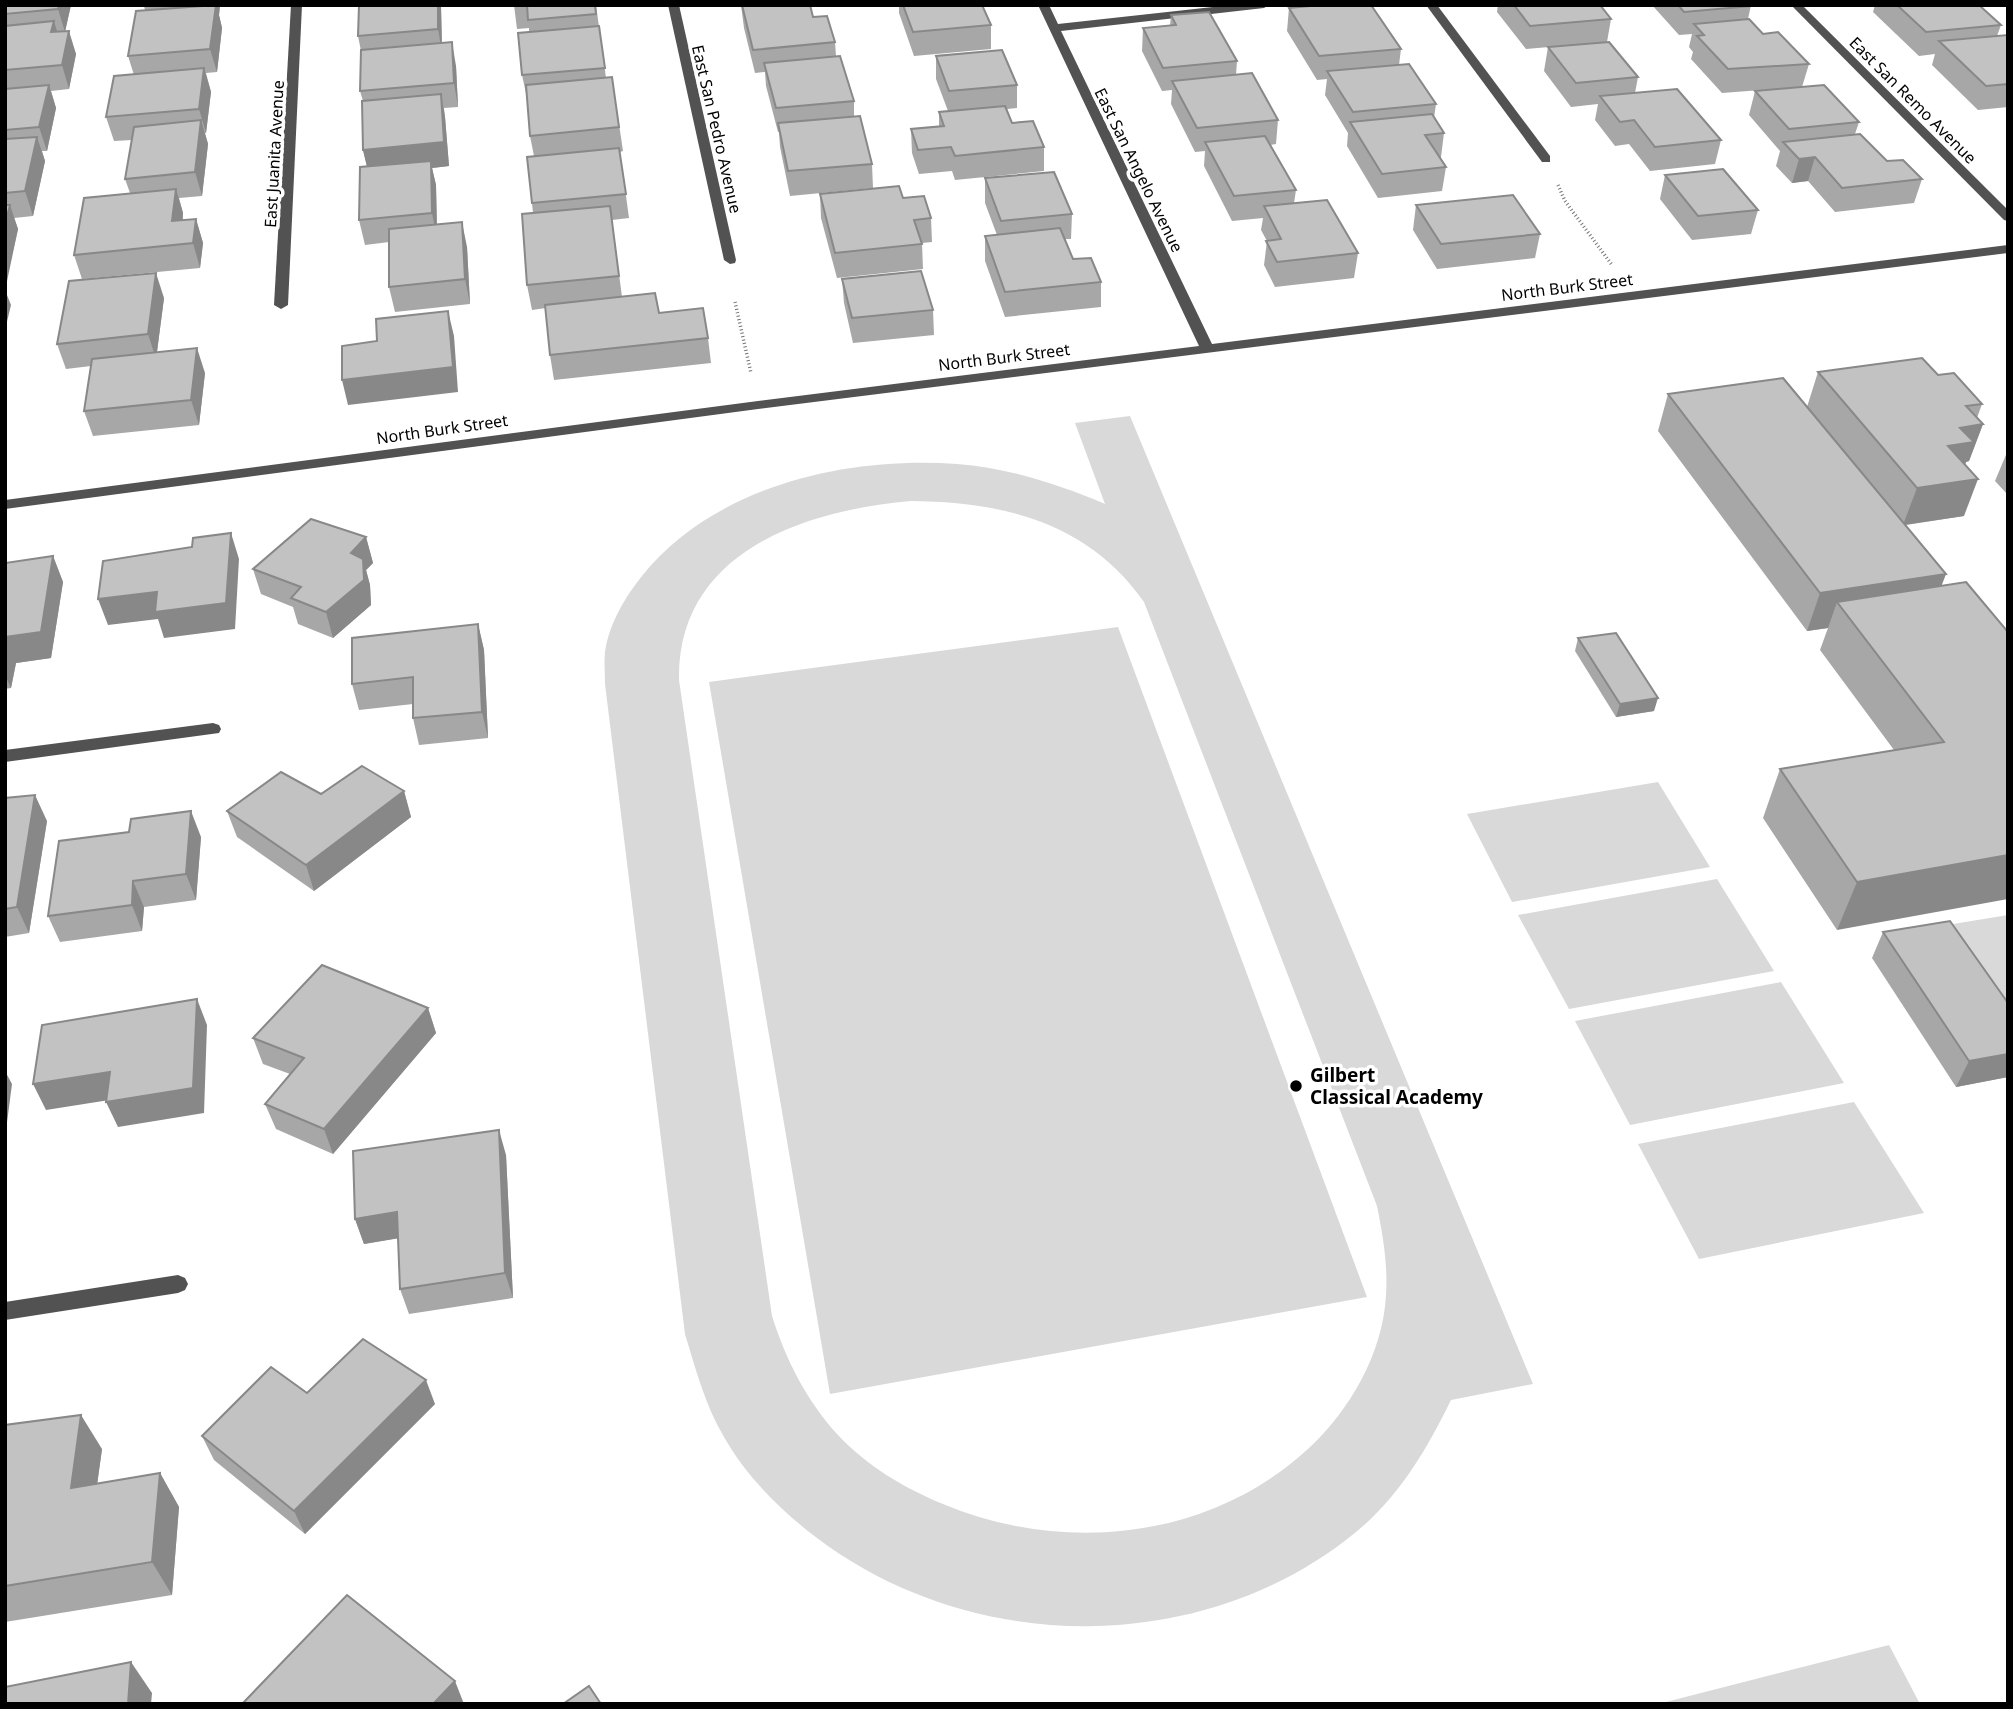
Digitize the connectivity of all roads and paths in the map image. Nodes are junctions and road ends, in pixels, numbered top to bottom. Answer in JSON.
{"nodes":[{"id":1,"x":297,"y":5,"type":"edge"},
{"id":2,"x":673,"y":5,"type":"edge"},
{"id":3,"x":1043,"y":5,"type":"edge"},
{"id":4,"x":1264,"y":5,"type":"edge"},
{"id":5,"x":1431,"y":5,"type":"edge"},
{"id":6,"x":1796,"y":5,"type":"edge"},
{"id":7,"x":1054,"y":28,"type":"junction"},
{"id":8,"x":1546,"y":159,"type":"joint"},
{"id":9,"x":2008,"y":218,"type":"edge"},
{"id":10,"x":2008,"y":249,"type":"edge"},
{"id":11,"x":730,"y":260,"type":"dead end"},
{"id":12,"x":1634,"y":296,"type":"junction"},
{"id":13,"x":735,"y":302,"type":"dead end"},
{"id":14,"x":281,"y":305,"type":"dead end"},
{"id":15,"x":1207,"y":349,"type":"junction"},
{"id":16,"x":758,"y":405,"type":"junction"},
{"id":17,"x":5,"y":505,"type":"edge"},
{"id":18,"x":213,"y":729,"type":"dead end"},
{"id":19,"x":5,"y":757,"type":"edge"},
{"id":20,"x":178,"y":1284,"type":"dead end"},
{"id":21,"x":5,"y":1311,"type":"edge"}],
"edges":[{"from":1,"to":14,"type":"street","name":"East Juanita Avenue"},
{"from":2,"to":11,"type":"street","name":"East San Pedro Avenue"},
{"from":3,"to":7,"type":"street","name":"East San Angelo Avenue"},
{"from":4,"to":7,"type":"street"},
{"from":5,"to":8,"type":"street"},
{"from":6,"to":9,"type":"street","name":"East San Remo Avenue"},
{"from":7,"to":15,"type":"street","name":"East San Angelo Avenue"},
{"from":8,"to":12,"type":"path"},
{"from":10,"to":12,"type":"street","name":"North Burk Street"},
{"from":12,"to":15,"type":"street","name":"North Burk Street"},
{"from":13,"to":16,"type":"path"},
{"from":15,"to":16,"type":"street","name":"North Burk Street"},
{"from":16,"to":17,"type":"street","name":"North Burk Street"},
{"from":18,"to":19,"type":"street"},
{"from":20,"to":21,"type":"street"}]}
